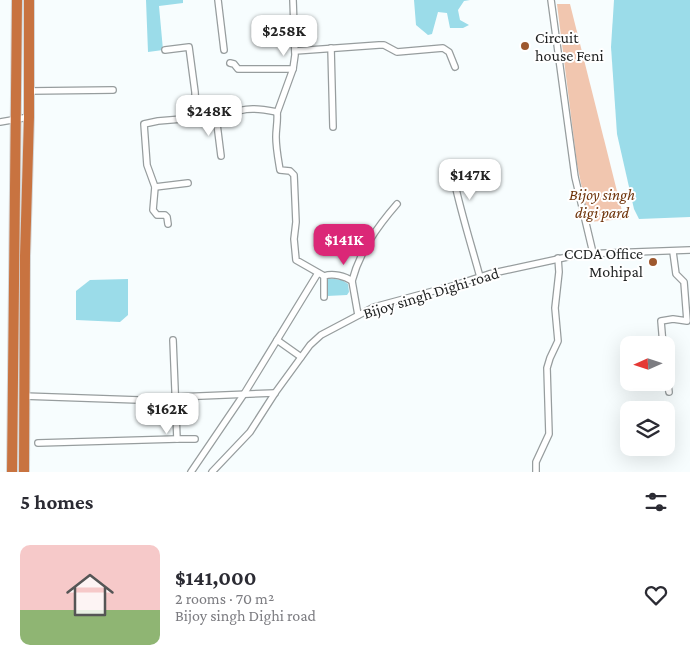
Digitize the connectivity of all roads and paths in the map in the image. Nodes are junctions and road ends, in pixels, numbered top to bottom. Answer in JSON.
{"nodes":[{"id":1,"x":17,"y":0,"type":"edge"},
{"id":2,"x":29,"y":0,"type":"edge"},
{"id":3,"x":218,"y":0,"type":"edge"},
{"id":4,"x":293,"y":0,"type":"edge"},
{"id":5,"x":551,"y":0,"type":"edge"},
{"id":6,"x":331,"y":48,"type":"junction"},
{"id":7,"x":165,"y":50,"type":"dead end"},
{"id":8,"x":224,"y":50,"type":"dead end"},
{"id":9,"x":294,"y":51,"type":"junction"},
{"id":10,"x":230,"y":63,"type":"dead end"},
{"id":11,"x":455,"y":67,"type":"dead end"},
{"id":12,"x":293,"y":69,"type":"junction"},
{"id":13,"x":113,"y":90,"type":"dead end"},
{"id":14,"x":29,"y":91,"type":"junction"},
{"id":15,"x":277,"y":113,"type":"junction"},
{"id":16,"x":216,"y":116,"type":"junction"},
{"id":17,"x":29,"y":117,"type":"junction"},
{"id":18,"x":17,"y":118,"type":"junction"},
{"id":19,"x":196,"y":118,"type":"junction"},
{"id":20,"x":0,"y":122,"type":"edge"},
{"id":21,"x":333,"y":127,"type":"dead end"},
{"id":22,"x":221,"y":156,"type":"dead end"},
{"id":23,"x":461,"y":176,"type":"dead end"},
{"id":24,"x":188,"y":183,"type":"dead end"},
{"id":25,"x":155,"y":187,"type":"junction"},
{"id":26,"x":397,"y":204,"type":"dead end"},
{"id":27,"x":168,"y":224,"type":"dead end"},
{"id":28,"x":690,"y":250,"type":"edge"},
{"id":29,"x":673,"y":252,"type":"junction"},
{"id":30,"x":593,"y":253,"type":"junction"},
{"id":31,"x":558,"y":258,"type":"junction"},
{"id":32,"x":321,"y":274,"type":"junction"},
{"id":33,"x":480,"y":277,"type":"junction"},
{"id":34,"x":352,"y":281,"type":"junction"},
{"id":35,"x":324,"y":297,"type":"dead end"},
{"id":36,"x":358,"y":314,"type":"junction"},
{"id":37,"x":689,"y":321,"type":"edge"},
{"id":38,"x":662,"y":336,"type":"edge"},
{"id":39,"x":173,"y":340,"type":"dead end"},
{"id":40,"x":277,"y":340,"type":"junction"},
{"id":41,"x":301,"y":357,"type":"junction"},
{"id":42,"x":275,"y":393,"type":"junction"},
{"id":43,"x":244,"y":394,"type":"junction"},
{"id":44,"x":23,"y":396,"type":"junction"},
{"id":45,"x":176,"y":397,"type":"junction"},
{"id":46,"x":177,"y":439,"type":"junction"},
{"id":47,"x":195,"y":439,"type":"dead end"},
{"id":48,"x":38,"y":443,"type":"dead end"},
{"id":49,"x":12,"y":472,"type":"edge"},
{"id":50,"x":24,"y":472,"type":"edge"},
{"id":51,"x":191,"y":472,"type":"edge"},
{"id":52,"x":212,"y":472,"type":"edge"},
{"id":53,"x":536,"y":472,"type":"edge"}],
"edges":[{"from":1,"to":18,"type":"highway"},
{"from":2,"to":14,"type":"highway"},
{"from":3,"to":8,"type":"street"},
{"from":4,"to":9,"type":"street"},
{"from":5,"to":30,"type":"street"},
{"from":6,"to":9,"type":"street"},
{"from":6,"to":11,"type":"street"},
{"from":6,"to":21,"type":"street"},
{"from":7,"to":19,"type":"street"},
{"from":9,"to":12,"type":"street"},
{"from":10,"to":12,"type":"street"},
{"from":12,"to":15,"type":"street"},
{"from":13,"to":14,"type":"street"},
{"from":14,"to":17,"type":"highway"},
{"from":15,"to":16,"type":"street"},
{"from":15,"to":32,"type":"street"},
{"from":16,"to":19,"type":"street"},
{"from":16,"to":22,"type":"street"},
{"from":17,"to":18,"type":"street"},
{"from":17,"to":44,"type":"highway"},
{"from":18,"to":20,"type":"street"},
{"from":18,"to":49,"type":"highway"},
{"from":19,"to":25,"type":"street"},
{"from":23,"to":33,"type":"street"},
{"from":24,"to":25,"type":"street"},
{"from":25,"to":27,"type":"street"},
{"from":26,"to":34,"type":"street"},
{"from":28,"to":29,"type":"street","name":"Bijoy singh Dighi road"},
{"from":29,"to":30,"type":"street","name":"Bijoy singh Dighi road"},
{"from":29,"to":37,"type":"street"},
{"from":30,"to":31,"type":"street","name":"Bijoy singh Dighi road"},
{"from":31,"to":33,"type":"street","name":"Bijoy singh Dighi road"},
{"from":31,"to":53,"type":"street"},
{"from":32,"to":34,"type":"street"},
{"from":32,"to":35,"type":"street"},
{"from":32,"to":40,"type":"street"},
{"from":33,"to":36,"type":"street","name":"Bijoy singh Dighi road"},
{"from":34,"to":36,"type":"street"},
{"from":36,"to":41,"type":"street","name":"Bijoy singh Dighi road"},
{"from":37,"to":38,"type":"street"},
{"from":39,"to":45,"type":"street"},
{"from":40,"to":41,"type":"street"},
{"from":40,"to":43,"type":"street"},
{"from":41,"to":42,"type":"street","name":"Bijoy singh Dighi road"},
{"from":42,"to":43,"type":"street"},
{"from":42,"to":52,"type":"street","name":"Bijoy singh Dighi road"},
{"from":43,"to":45,"type":"street"},
{"from":43,"to":51,"type":"street"},
{"from":44,"to":45,"type":"street"},
{"from":44,"to":50,"type":"highway"},
{"from":45,"to":46,"type":"street"},
{"from":46,"to":47,"type":"street"},
{"from":46,"to":48,"type":"street"}]}
